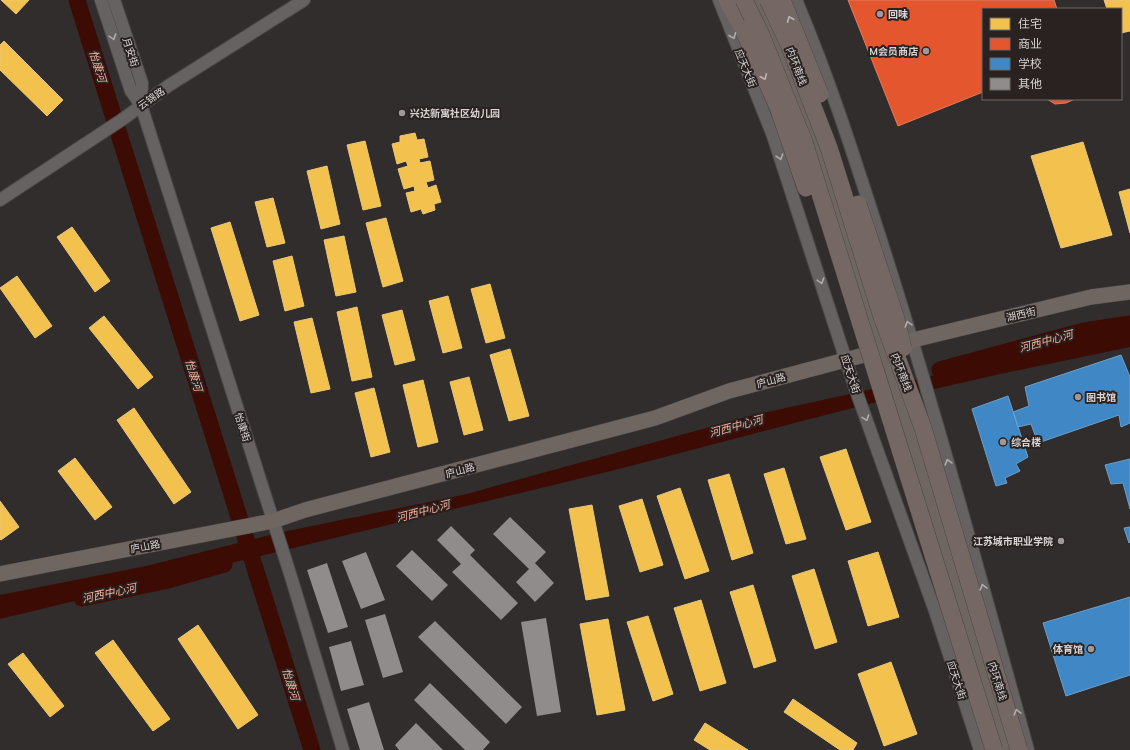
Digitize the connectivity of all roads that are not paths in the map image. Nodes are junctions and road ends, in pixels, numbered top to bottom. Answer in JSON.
{"nodes":[{"id":1,"x":101,"y":0,"type":"edge"},
{"id":2,"x":114,"y":0,"type":"edge"},
{"id":3,"x":304,"y":0,"type":"edge"},
{"id":4,"x":719,"y":0,"type":"edge"},
{"id":5,"x":727,"y":0,"type":"edge"},
{"id":6,"x":744,"y":0,"type":"edge"},
{"id":7,"x":753,"y":0,"type":"edge"},
{"id":8,"x":760,"y":0,"type":"edge"},
{"id":9,"x":768,"y":0,"type":"edge"},
{"id":10,"x":782,"y":0,"type":"edge"},
{"id":11,"x":796,"y":0,"type":"edge"},
{"id":12,"x":141,"y":105,"type":"junction"},
{"id":13,"x":0,"y":200,"type":"edge"},
{"id":14,"x":1130,"y":292,"type":"edge"},
{"id":15,"x":913,"y":340,"type":"junction"},
{"id":16,"x":882,"y":350,"type":"junction"},
{"id":17,"x":847,"y":360,"type":"junction"},
{"id":18,"x":923,"y":428,"type":"junction"},
{"id":19,"x":896,"y":434,"type":"junction"},
{"id":20,"x":272,"y":526,"type":"junction"},
{"id":21,"x":0,"y":574,"type":"edge"},
{"id":22,"x":981,"y":749,"type":"edge"},
{"id":23,"x":343,"y":750,"type":"edge"},
{"id":24,"x":1004,"y":750,"type":"edge"},
{"id":25,"x":1011,"y":750,"type":"edge"},
{"id":26,"x":1019,"y":750,"type":"edge"},
{"id":27,"x":1028,"y":750,"type":"edge"}],
"edges":[{"from":1,"to":12,"type":"street","one_way":true},
{"from":2,"to":12,"type":"street","name":"月安街"},
{"from":3,"to":12,"type":"street","name":"云锦路"},
{"from":4,"to":17,"type":"street","name":"应天大街","one_way":true},
{"from":5,"to":19,"type":"highway","one_way":true,"bridge":true},
{"from":6,"to":19,"type":"highway","bridge":true},
{"from":7,"to":16,"type":"main road"},
{"from":8,"to":16,"type":"main road"},
{"from":9,"to":18,"type":"highway","name":"内环南线","bridge":true},
{"from":18,"to":10,"type":"highway","one_way":true,"bridge":true},
{"from":15,"to":11,"type":"street","one_way":true},
{"from":12,"to":13,"type":"street","name":"云锦路"},
{"from":12,"to":20,"type":"street","name":"怡康街"},
{"from":14,"to":15,"type":"main road","name":"湖西街"},
{"from":15,"to":16,"type":"main road","name":"庐山路"},
{"from":27,"to":15,"type":"street","one_way":true},
{"from":16,"to":17,"type":"main road","name":"庐山路"},
{"from":16,"to":24,"type":"main road"},
{"from":16,"to":25,"type":"main road"},
{"from":17,"to":20,"type":"main road","name":"庐山路"},
{"from":17,"to":22,"type":"street","name":"应天大街","one_way":true},
{"from":18,"to":26,"type":"highway","name":"内环南线","bridge":true},
{"from":19,"to":22,"type":"highway","bridge":true},
{"from":20,"to":21,"type":"main road","name":"庐山路"},
{"from":20,"to":23,"type":"street","name":"怡康街"}]}
